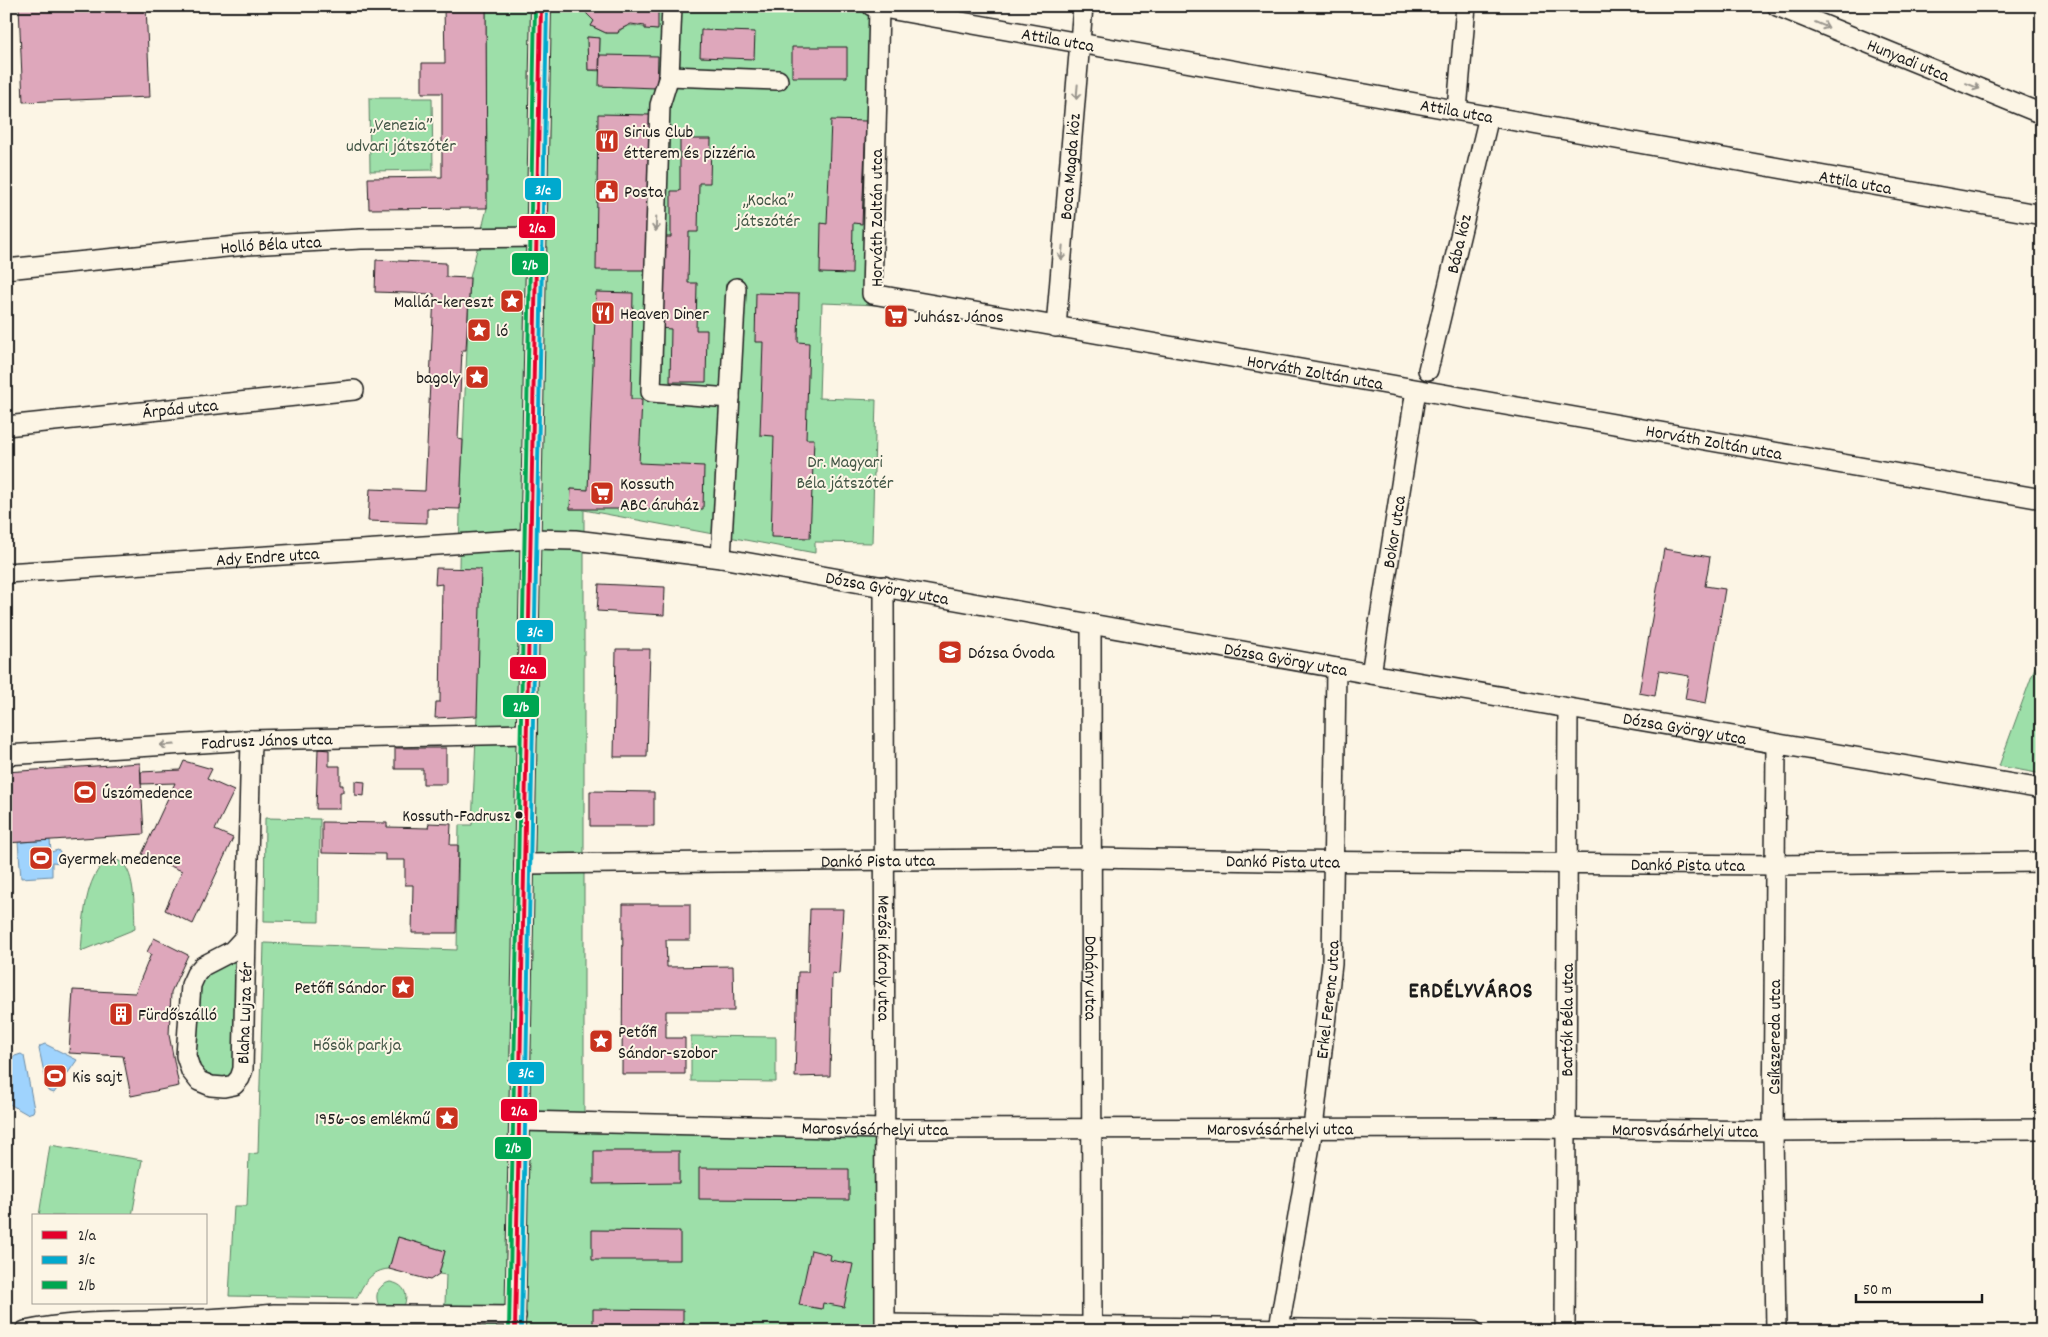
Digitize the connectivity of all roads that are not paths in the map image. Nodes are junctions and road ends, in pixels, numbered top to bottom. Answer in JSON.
{"nodes":[{"id":1,"x":541,"y":6,"type":"edge"},
{"id":2,"x":672,"y":6,"type":"edge"},
{"id":3,"x":1083,"y":6,"type":"edge"},
{"id":4,"x":1466,"y":6,"type":"edge"},
{"id":5,"x":1777,"y":6,"type":"edge"},
{"id":6,"x":875,"y":7,"type":"edge"},
{"id":7,"x":1081,"y":43,"type":"junction"},
{"id":8,"x":669,"y":76,"type":"junction"},
{"id":9,"x":778,"y":80,"type":"dead end"},
{"id":10,"x":1457,"y":110,"type":"junction"},
{"id":11,"x":2042,"y":114,"type":"edge"},
{"id":12,"x":1489,"y":116,"type":"junction"},
{"id":13,"x":2042,"y":215,"type":"edge"},
{"id":14,"x":537,"y":237,"type":"junction"},
{"id":15,"x":6,"y":269,"type":"edge"},
{"id":16,"x":736,"y":288,"type":"dead end"},
{"id":17,"x":1056,"y":326,"type":"junction"},
{"id":18,"x":1428,"y":370,"type":"dead end"},
{"id":19,"x":354,"y":390,"type":"dead end"},
{"id":20,"x":1416,"y":390,"type":"junction"},
{"id":21,"x":730,"y":398,"type":"junction"},
{"id":22,"x":6,"y":426,"type":"edge"},
{"id":23,"x":2042,"y":499,"type":"edge"},
{"id":24,"x":531,"y":539,"type":"junction"},
{"id":25,"x":721,"y":558,"type":"junction"},
{"id":26,"x":6,"y":573,"type":"edge"},
{"id":27,"x":884,"y":586,"type":"junction"},
{"id":28,"x":1091,"y":624,"type":"junction"},
{"id":29,"x":1336,"y":668,"type":"junction"},
{"id":30,"x":1371,"y":674,"type":"junction"},
{"id":31,"x":1568,"y":709,"type":"junction"},
{"id":32,"x":527,"y":734,"type":"junction"},
{"id":33,"x":251,"y":740,"type":"junction"},
{"id":34,"x":1776,"y":745,"type":"junction"},
{"id":35,"x":6,"y":755,"type":"edge"},
{"id":36,"x":2042,"y":789,"type":"edge"},
{"id":37,"x":1091,"y":858,"type":"junction"},
{"id":38,"x":884,"y":860,"type":"junction"},
{"id":39,"x":1332,"y":862,"type":"junction"},
{"id":40,"x":2042,"y":862,"type":"edge"},
{"id":41,"x":524,"y":864,"type":"junction"},
{"id":42,"x":1567,"y":864,"type":"junction"},
{"id":43,"x":1775,"y":865,"type":"junction"},
{"id":44,"x":246,"y":936,"type":"junction"},
{"id":45,"x":520,"y":1120,"type":"junction"},
{"id":46,"x":885,"y":1128,"type":"junction"},
{"id":47,"x":1092,"y":1128,"type":"junction"},
{"id":48,"x":1313,"y":1128,"type":"junction"},
{"id":49,"x":1566,"y":1129,"type":"junction"},
{"id":50,"x":2042,"y":1129,"type":"edge"},
{"id":51,"x":1773,"y":1131,"type":"junction"},
{"id":52,"x":516,"y":1324,"type":"edge"},
{"id":53,"x":885,"y":1327,"type":"edge"},
{"id":54,"x":1279,"y":1328,"type":"junction"},
{"id":55,"x":1092,"y":1329,"type":"edge"},
{"id":56,"x":26,"y":1331,"type":"edge"},
{"id":57,"x":1473,"y":1331,"type":"edge"},
{"id":58,"x":1565,"y":1331,"type":"edge"},
{"id":59,"x":1776,"y":1331,"type":"edge"}],
"edges":[{"from":1,"to":14,"type":"street"},
{"from":2,"to":8,"type":"street"},
{"from":3,"to":7,"type":"street","name":"Boca Magda köz"},
{"from":4,"to":10,"type":"street"},
{"from":5,"to":11,"type":"street","name":"Hunyadi utca","one_way":true},
{"from":6,"to":7,"type":"street","name":"Attila utca"},
{"from":6,"to":17,"type":"street","name":"Horváth Zoltán utca"},
{"from":7,"to":10,"type":"street","name":"Attila utca"},
{"from":7,"to":17,"type":"street","name":"Boca Magda köz","one_way":true},
{"from":8,"to":9,"type":"street"},
{"from":8,"to":21,"type":"street","one_way":true},
{"from":10,"to":12,"type":"street","name":"Attila utca"},
{"from":12,"to":13,"type":"street","name":"Attila utca"},
{"from":12,"to":18,"type":"street","name":"Bába köz"},
{"from":14,"to":15,"type":"street","name":"Holló Béla utca"},
{"from":14,"to":24,"type":"street"},
{"from":16,"to":21,"type":"street"},
{"from":17,"to":20,"type":"street","name":"Horváth Zoltán utca"},
{"from":19,"to":22,"type":"street","name":"Árpád utca"},
{"from":20,"to":23,"type":"street","name":"Horváth Zoltán utca"},
{"from":20,"to":30,"type":"street","name":"Bokor utca"},
{"from":21,"to":25,"type":"street"},
{"from":24,"to":25,"type":"street","name":"Dózsa György utca"},
{"from":24,"to":26,"type":"street","name":"Ady Endre utca"},
{"from":24,"to":32,"type":"street"},
{"from":25,"to":27,"type":"street","name":"Dózsa György utca"},
{"from":27,"to":28,"type":"street","name":"Dózsa György utca"},
{"from":27,"to":38,"type":"street","name":"Mezősi Károly utca"},
{"from":28,"to":29,"type":"street","name":"Dózsa György utca"},
{"from":28,"to":37,"type":"street","name":"Dohány utca"},
{"from":29,"to":30,"type":"street","name":"Dózsa György utca"},
{"from":29,"to":39,"type":"street","name":"Erkel Ferenc utca"},
{"from":30,"to":31,"type":"street","name":"Dózsa György utca"},
{"from":31,"to":34,"type":"street","name":"Dózsa György utca"},
{"from":31,"to":42,"type":"street","name":"Bartók Béla utca"},
{"from":32,"to":33,"type":"street","name":"Fadrusz János utca"},
{"from":32,"to":41,"type":"street"},
{"from":33,"to":35,"type":"street","name":"Fadrusz János utca","one_way":true},
{"from":33,"to":44,"type":"street","name":"Blaha Lujza tér"},
{"from":34,"to":36,"type":"street","name":"Dózsa György utca"},
{"from":34,"to":43,"type":"street","name":"Csíkszereda utca"},
{"from":37,"to":38,"type":"street","name":"Dankó Pista utca"},
{"from":37,"to":39,"type":"street","name":"Dankó Pista utca"},
{"from":37,"to":47,"type":"street","name":"Dohány utca"},
{"from":38,"to":41,"type":"street","name":"Dankó Pista utca"},
{"from":38,"to":46,"type":"street","name":"Mezősi Károly utca"},
{"from":39,"to":42,"type":"street","name":"Dankó Pista utca"},
{"from":39,"to":48,"type":"street","name":"Erkel Ferenc utca"},
{"from":40,"to":43,"type":"street","name":"Dankó Pista utca"},
{"from":41,"to":45,"type":"street"},
{"from":42,"to":43,"type":"street","name":"Dankó Pista utca"},
{"from":42,"to":49,"type":"street","name":"Bartók Béla utca"},
{"from":43,"to":51,"type":"street","name":"Csíkszereda utca"},
{"from":44,"to":44,"type":"street","name":"Blaha Lujza tér"},
{"from":45,"to":46,"type":"street","name":"Marosvásárhelyi utca"},
{"from":45,"to":52,"type":"street"},
{"from":46,"to":47,"type":"street","name":"Marosvásárhelyi utca"},
{"from":46,"to":53,"type":"street","name":"Mezősi Károly utca"},
{"from":47,"to":48,"type":"street","name":"Marosvásárhelyi utca"},
{"from":47,"to":55,"type":"street","name":"Dohány utca"},
{"from":48,"to":49,"type":"street","name":"Marosvásárhelyi utca"},
{"from":48,"to":54,"type":"street","name":"Erkel Ferenc utca"},
{"from":49,"to":51,"type":"street","name":"Marosvásárhelyi utca"},
{"from":49,"to":58,"type":"street","name":"Bartók Béla utca"},
{"from":50,"to":51,"type":"street","name":"Marosvásárhelyi utca"},
{"from":51,"to":59,"type":"street","name":"Csíkszereda utca"},
{"from":52,"to":56,"type":"street"},
{"from":53,"to":55,"type":"street"},
{"from":54,"to":55,"type":"street"},
{"from":54,"to":57,"type":"street"}]}
